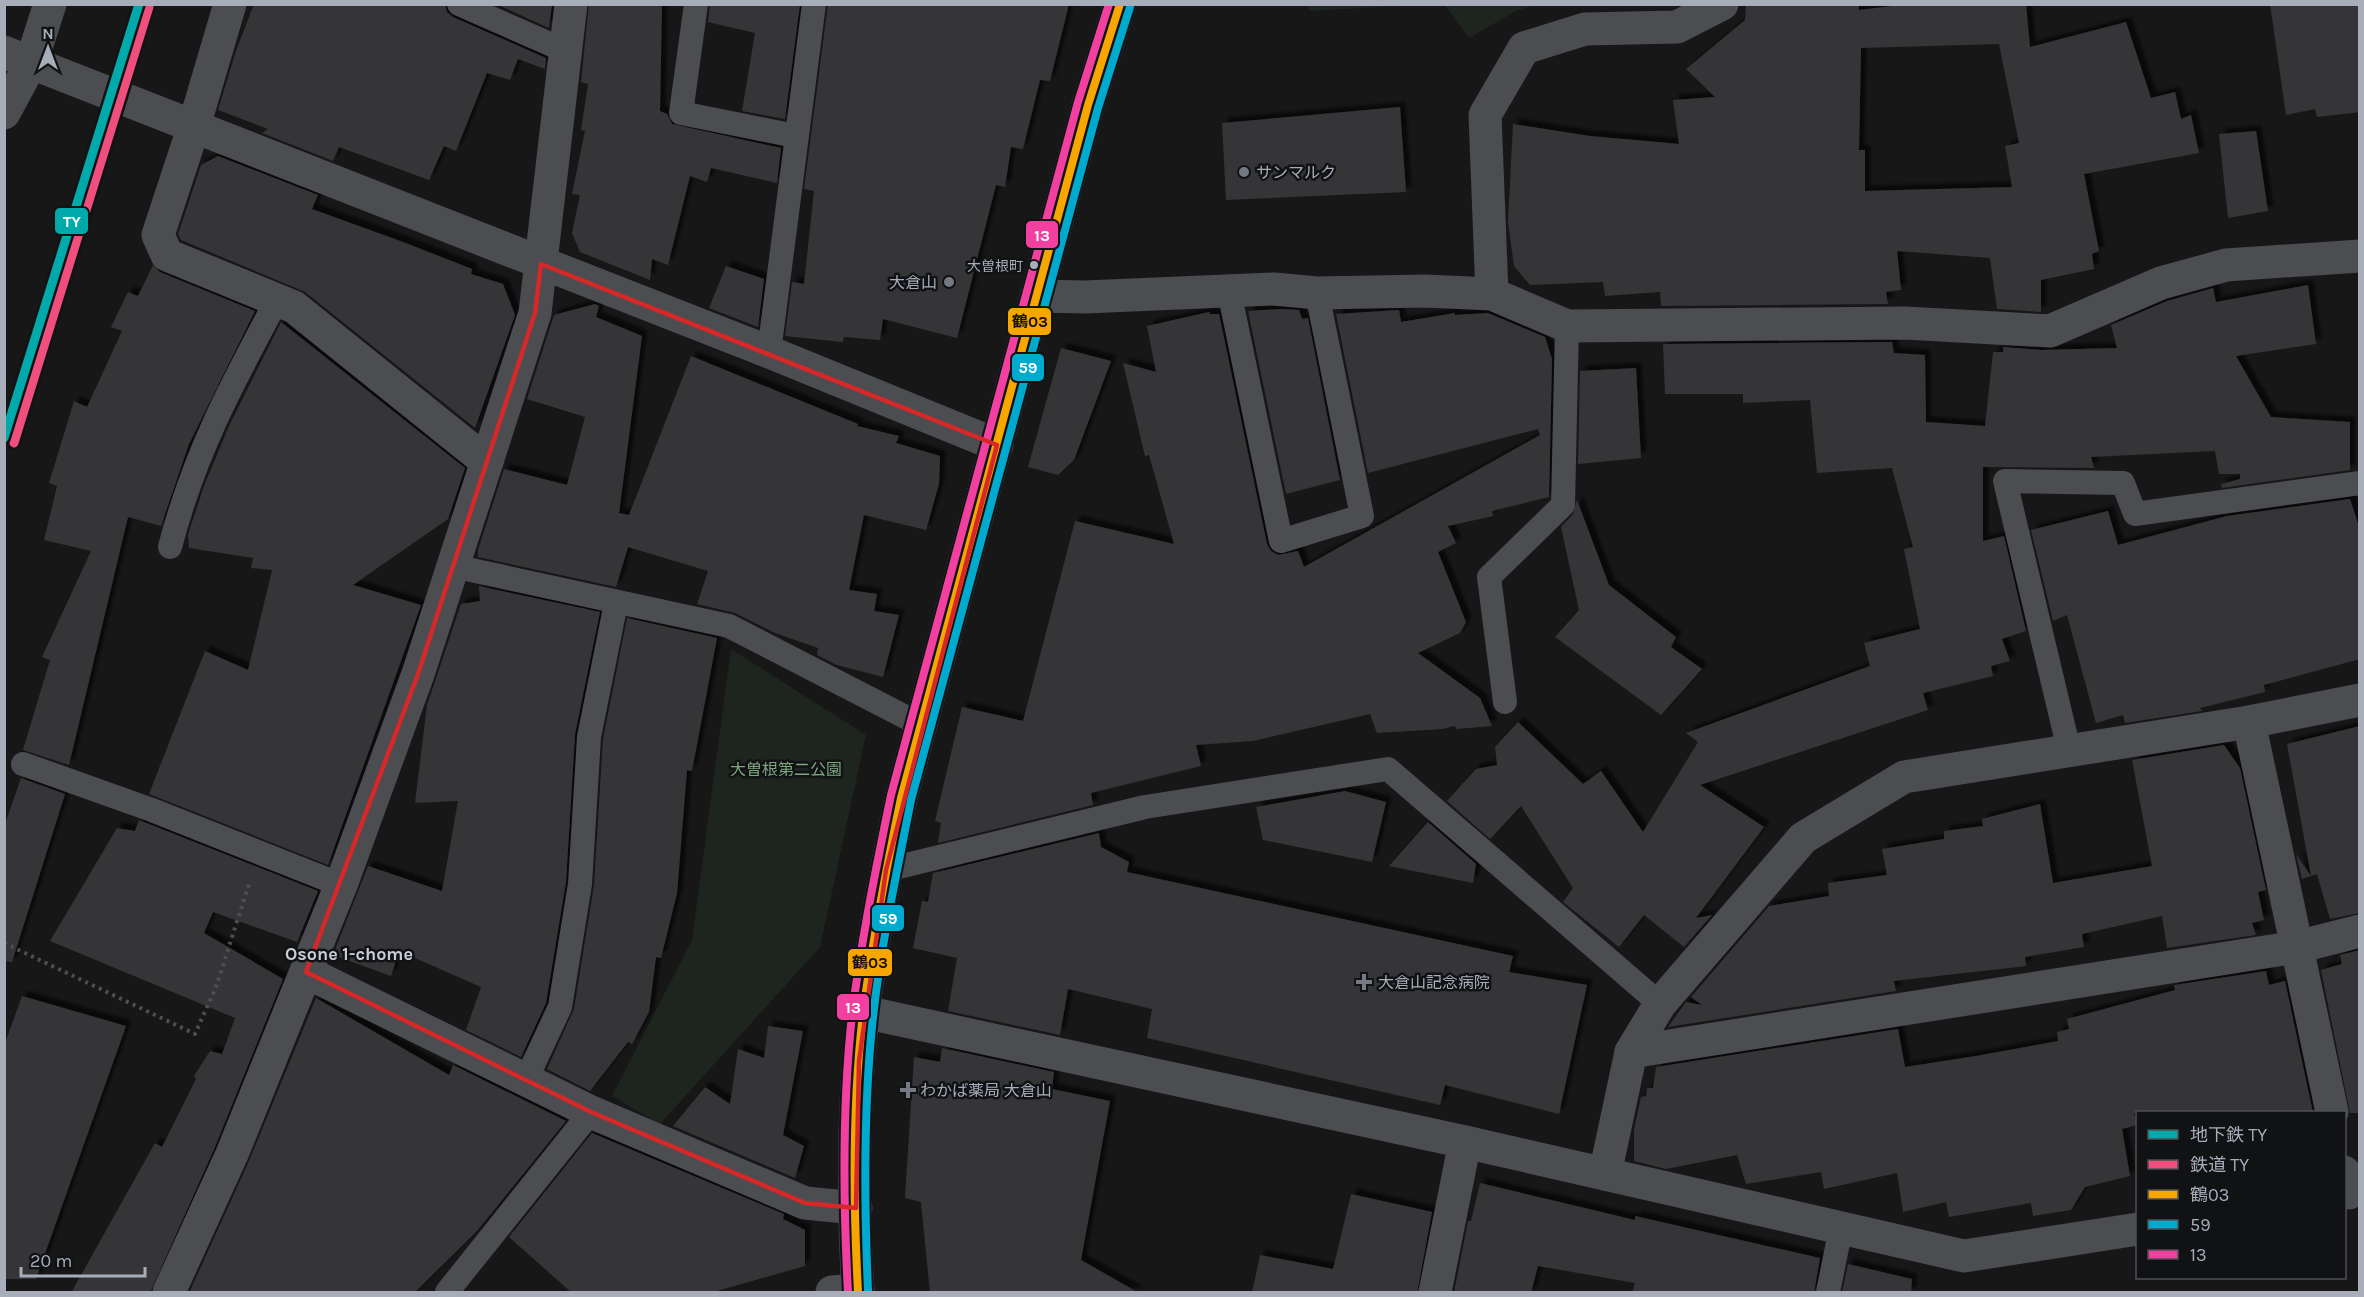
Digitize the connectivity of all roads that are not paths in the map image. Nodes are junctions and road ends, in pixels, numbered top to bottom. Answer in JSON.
{"nodes":[{"id":1,"x":50,"y":4,"type":"edge"},
{"id":2,"x":230,"y":4,"type":"edge"},
{"id":3,"x":459,"y":4,"type":"edge"},
{"id":4,"x":571,"y":4,"type":"edge"},
{"id":5,"x":696,"y":4,"type":"edge"},
{"id":6,"x":814,"y":4,"type":"edge"},
{"id":7,"x":1120,"y":4,"type":"edge"},
{"id":8,"x":1722,"y":4,"type":"edge"},
{"id":9,"x":566,"y":51,"type":"junction"},
{"id":10,"x":18,"y":58,"type":"edge"},
{"id":11,"x":4,"y":113,"type":"edge"},
{"id":12,"x":194,"y":126,"type":"junction"},
{"id":13,"x":795,"y":136,"type":"junction"},
{"id":14,"x":2360,"y":256,"type":"edge"},
{"id":15,"x":541,"y":264,"type":"junction"},
{"id":16,"x":1229,"y":291,"type":"junction"},
{"id":17,"x":1317,"y":293,"type":"junction"},
{"id":18,"x":1492,"y":294,"type":"junction"},
{"id":19,"x":1036,"y":296,"type":"junction"},
{"id":20,"x":277,"y":300,"type":"junction"},
{"id":21,"x":1567,"y":326,"type":"junction"},
{"id":22,"x":769,"y":351,"type":"junction"},
{"id":23,"x":997,"y":445,"type":"junction"},
{"id":24,"x":486,"y":462,"type":"junction"},
{"id":25,"x":2360,"y":483,"type":"edge"},
{"id":26,"x":170,"y":547,"type":"dead end"},
{"id":27,"x":453,"y":566,"type":"junction"},
{"id":28,"x":616,"y":603,"type":"junction"},
{"id":29,"x":2360,"y":700,"type":"edge"},
{"id":30,"x":1505,"y":702,"type":"dead end"},
{"id":31,"x":2249,"y":722,"type":"junction"},
{"id":32,"x":921,"y":725,"type":"junction"},
{"id":33,"x":2068,"y":750,"type":"junction"},
{"id":34,"x":23,"y":764,"type":"dead end"},
{"id":35,"x":886,"y":870,"type":"junction"},
{"id":36,"x":341,"y":885,"type":"junction"},
{"id":37,"x":2360,"y":931,"type":"edge"},
{"id":38,"x":2296,"y":947,"type":"junction"},
{"id":39,"x":306,"y":972,"type":"junction"},
{"id":40,"x":1660,"y":1004,"type":"junction"},
{"id":41,"x":864,"y":1012,"type":"junction"},
{"id":42,"x":1630,"y":1052,"type":"junction"},
{"id":43,"x":526,"y":1080,"type":"junction"},
{"id":44,"x":2332,"y":1111,"type":"edge"},
{"id":45,"x":591,"y":1112,"type":"junction"},
{"id":46,"x":1465,"y":1142,"type":"junction"},
{"id":47,"x":1605,"y":1174,"type":"junction"},
{"id":48,"x":856,"y":1208,"type":"junction"},
{"id":49,"x":1841,"y":1228,"type":"junction"},
{"id":50,"x":2136,"y":1228,"type":"edge"},
{"id":51,"x":849,"y":1292,"type":"edge"},
{"id":52,"x":169,"y":1293,"type":"edge"},
{"id":53,"x":447,"y":1293,"type":"edge"},
{"id":54,"x":1435,"y":1293,"type":"edge"},
{"id":55,"x":1828,"y":1293,"type":"edge"}],
"edges":[{"from":1,"to":10,"type":"street"},
{"from":2,"to":12,"type":"street"},
{"from":3,"to":9,"type":"lane"},
{"from":4,"to":9,"type":"street"},
{"from":5,"to":13,"type":"lane"},
{"from":6,"to":13,"type":"lane"},
{"from":7,"to":19,"type":"main road"},
{"from":8,"to":18,"type":"street"},
{"from":9,"to":15,"type":"street"},
{"from":10,"to":11,"type":"street"},
{"from":10,"to":12,"type":"street"},
{"from":12,"to":15,"type":"street"},
{"from":12,"to":20,"type":"street"},
{"from":13,"to":22,"type":"lane"},
{"from":14,"to":21,"type":"street"},
{"from":15,"to":22,"type":"street"},
{"from":15,"to":24,"type":"street"},
{"from":16,"to":17,"type":"street"},
{"from":16,"to":17,"type":"lane"},
{"from":16,"to":19,"type":"street"},
{"from":17,"to":18,"type":"street"},
{"from":18,"to":21,"type":"street"},
{"from":19,"to":23,"type":"main road"},
{"from":20,"to":24,"type":"street"},
{"from":20,"to":26,"type":"lane"},
{"from":21,"to":30,"type":"lane"},
{"from":22,"to":23,"type":"street"},
{"from":23,"to":32,"type":"main road"},
{"from":24,"to":27,"type":"street"},
{"from":25,"to":33,"type":"lane"},
{"from":27,"to":28,"type":"lane"},
{"from":27,"to":36,"type":"street"},
{"from":28,"to":32,"type":"lane"},
{"from":28,"to":43,"type":"lane"},
{"from":29,"to":31,"type":"street"},
{"from":31,"to":33,"type":"street"},
{"from":31,"to":38,"type":"street"},
{"from":32,"to":35,"type":"main road"},
{"from":33,"to":40,"type":"street"},
{"from":34,"to":36,"type":"lane"},
{"from":35,"to":40,"type":"lane"},
{"from":35,"to":41,"type":"main road"},
{"from":36,"to":39,"type":"street"},
{"from":37,"to":38,"type":"street"},
{"from":38,"to":42,"type":"street"},
{"from":38,"to":44,"type":"street"},
{"from":39,"to":43,"type":"street"},
{"from":39,"to":52,"type":"street"},
{"from":40,"to":42,"type":"street"},
{"from":41,"to":46,"type":"street"},
{"from":41,"to":48,"type":"main road"},
{"from":42,"to":47,"type":"street"},
{"from":43,"to":45,"type":"street"},
{"from":45,"to":48,"type":"street"},
{"from":45,"to":53,"type":"lane"},
{"from":46,"to":47,"type":"street"},
{"from":46,"to":54,"type":"street"},
{"from":47,"to":49,"type":"street"},
{"from":48,"to":51,"type":"main road"},
{"from":49,"to":50,"type":"street"},
{"from":49,"to":55,"type":"lane"}]}
